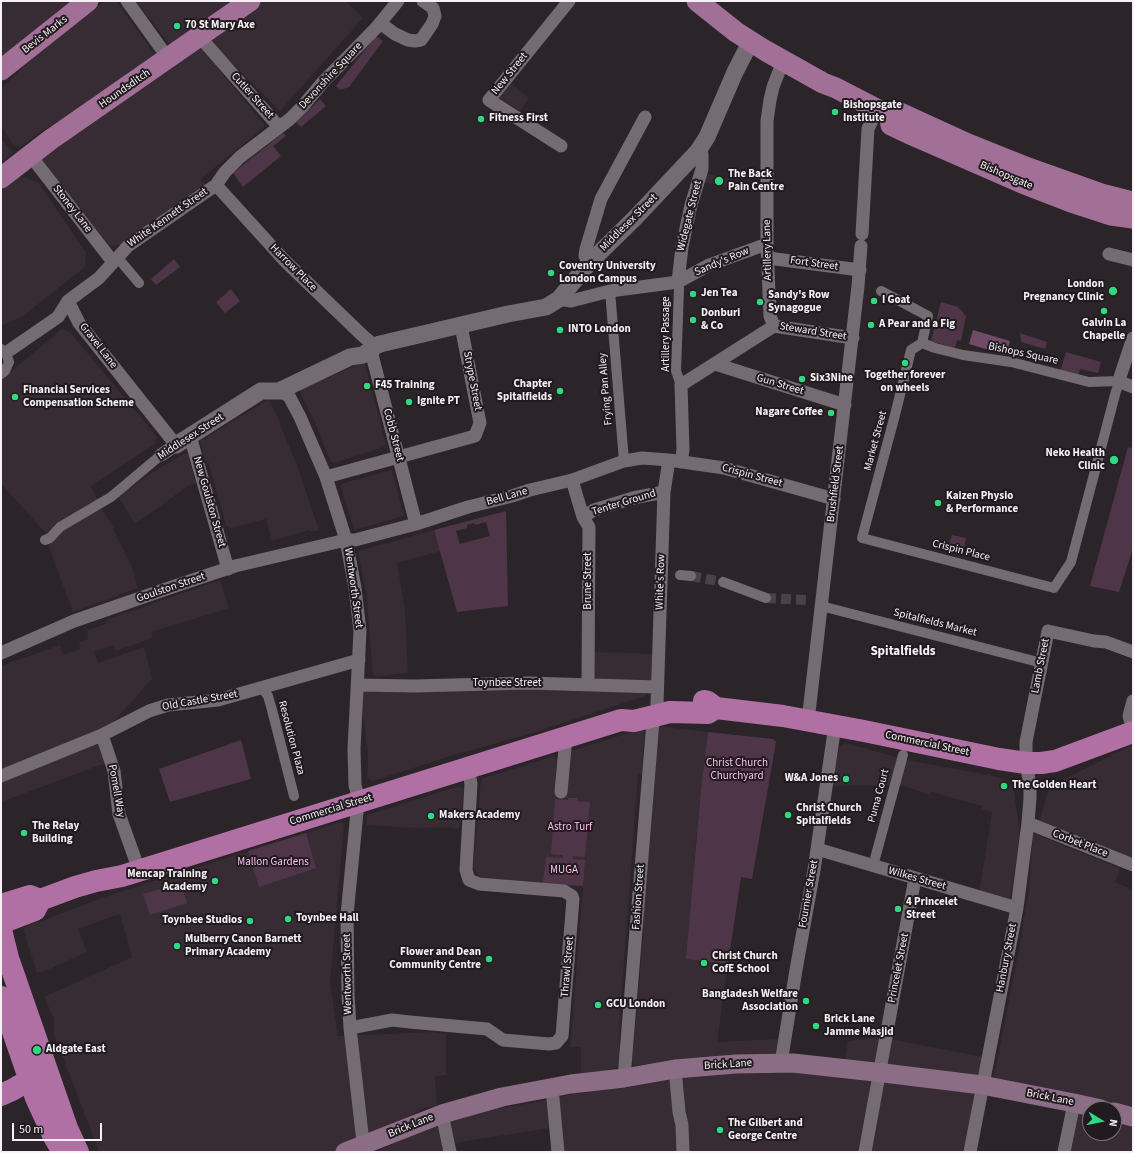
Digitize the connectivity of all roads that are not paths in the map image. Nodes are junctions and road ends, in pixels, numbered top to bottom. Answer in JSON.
{"nodes":[{"id":1,"x":127,"y":1,"type":"edge"},
{"id":2,"x":250,"y":1,"type":"edge"},
{"id":3,"x":398,"y":1,"type":"edge"},
{"id":4,"x":569,"y":1,"type":"edge"},
{"id":5,"x":697,"y":1,"type":"edge"},
{"id":6,"x":432,"y":3,"type":"edge"},
{"id":7,"x":78,"y":4,"type":"edge"},
{"id":8,"x":380,"y":23,"type":"junction"},
{"id":9,"x":199,"y":36,"type":"junction"},
{"id":10,"x":751,"y":41,"type":"junction"},
{"id":11,"x":168,"y":58,"type":"junction"},
{"id":12,"x":783,"y":61,"type":"junction"},
{"id":13,"x":1,"y":70,"type":"edge"},
{"id":14,"x":883,"y":113,"type":"junction"},
{"id":15,"x":645,"y":117,"type":"dead end"},
{"id":16,"x":279,"y":127,"type":"junction"},
{"id":17,"x":561,"y":146,"type":"dead end"},
{"id":18,"x":698,"y":151,"type":"junction"},
{"id":19,"x":30,"y":155,"type":"junction"},
{"id":20,"x":1,"y":178,"type":"edge"},
{"id":21,"x":216,"y":185,"type":"junction"},
{"id":22,"x":1133,"y":202,"type":"edge"},
{"id":23,"x":1133,"y":218,"type":"edge"},
{"id":24,"x":767,"y":252,"type":"junction"},
{"id":25,"x":1109,"y":254,"type":"dead end"},
{"id":26,"x":115,"y":260,"type":"junction"},
{"id":27,"x":1133,"y":260,"type":"edge"},
{"id":28,"x":589,"y":263,"type":"junction"},
{"id":29,"x":860,"y":270,"type":"junction"},
{"id":30,"x":678,"y":282,"type":"junction"},
{"id":31,"x":139,"y":283,"type":"dead end"},
{"id":32,"x":610,"y":291,"type":"junction"},
{"id":33,"x":881,"y":291,"type":"dead end"},
{"id":34,"x":559,"y":299,"type":"junction"},
{"id":35,"x":68,"y":301,"type":"junction"},
{"id":36,"x":461,"y":326,"type":"junction"},
{"id":37,"x":774,"y":326,"type":"junction"},
{"id":38,"x":852,"y":338,"type":"junction"},
{"id":39,"x":1133,"y":338,"type":"edge"},
{"id":40,"x":922,"y":344,"type":"junction"},
{"id":41,"x":374,"y":346,"type":"junction"},
{"id":42,"x":6,"y":351,"type":"edge"},
{"id":43,"x":715,"y":364,"type":"junction"},
{"id":44,"x":1,"y":374,"type":"edge"},
{"id":45,"x":1120,"y":381,"type":"junction"},
{"id":46,"x":681,"y":385,"type":"junction"},
{"id":47,"x":1133,"y":387,"type":"edge"},
{"id":48,"x":279,"y":391,"type":"junction"},
{"id":49,"x":845,"y":405,"type":"junction"},
{"id":50,"x":183,"y":440,"type":"junction"},
{"id":51,"x":161,"y":455,"type":"joint"},
{"id":52,"x":398,"y":458,"type":"junction"},
{"id":53,"x":624,"y":461,"type":"junction"},
{"id":54,"x":675,"y":461,"type":"junction"},
{"id":55,"x":326,"y":476,"type":"junction"},
{"id":56,"x":572,"y":480,"type":"junction"},
{"id":57,"x":664,"y":492,"type":"junction"},
{"id":58,"x":834,"y":499,"type":"junction"},
{"id":59,"x":584,"y":517,"type":"junction"},
{"id":60,"x":416,"y":524,"type":"junction"},
{"id":61,"x":862,"y":538,"type":"joint"},
{"id":62,"x":45,"y":540,"type":"dead end"},
{"id":63,"x":346,"y":540,"type":"junction"},
{"id":64,"x":228,"y":569,"type":"junction"},
{"id":65,"x":680,"y":575,"type":"dead end"},
{"id":66,"x":692,"y":576,"type":"tunnel mouth"},
{"id":67,"x":723,"y":582,"type":"tunnel mouth"},
{"id":68,"x":766,"y":598,"type":"tunnel mouth"},
{"id":69,"x":821,"y":606,"type":"junction"},
{"id":70,"x":1133,"y":652,"type":"edge"},
{"id":71,"x":1,"y":653,"type":"edge"},
{"id":72,"x":359,"y":660,"type":"junction"},
{"id":73,"x":1042,"y":663,"type":"junction"},
{"id":74,"x":588,"y":684,"type":"junction"},
{"id":75,"x":358,"y":685,"type":"junction"},
{"id":76,"x":262,"y":688,"type":"junction"},
{"id":77,"x":1133,"y":701,"type":"edge"},
{"id":78,"x":655,"y":702,"type":"junction"},
{"id":79,"x":808,"y":721,"type":"junction"},
{"id":80,"x":835,"y":725,"type":"junction"},
{"id":81,"x":1133,"y":731,"type":"edge"},
{"id":82,"x":102,"y":735,"type":"junction"},
{"id":83,"x":566,"y":737,"type":"junction"},
{"id":84,"x":903,"y":755,"type":"dead end"},
{"id":85,"x":1026,"y":763,"type":"junction"},
{"id":86,"x":468,"y":768,"type":"junction"},
{"id":87,"x":1,"y":776,"type":"edge"},
{"id":88,"x":561,"y":792,"type":"dead end"},
{"id":89,"x":294,"y":796,"type":"dead end"},
{"id":90,"x":357,"y":802,"type":"junction"},
{"id":91,"x":1028,"y":823,"type":"junction"},
{"id":92,"x":817,"y":849,"type":"junction"},
{"id":93,"x":1133,"y":865,"type":"edge"},
{"id":94,"x":873,"y":866,"type":"junction"},
{"id":95,"x":139,"y":870,"type":"junction"},
{"id":96,"x":915,"y":878,"type":"junction"},
{"id":97,"x":40,"y":900,"type":"junction"},
{"id":98,"x":1,"y":905,"type":"edge"},
{"id":99,"x":1017,"y":908,"type":"junction"},
{"id":100,"x":1,"y":923,"type":"edge"},
{"id":101,"x":1,"y":930,"type":"edge"},
{"id":102,"x":1,"y":977,"type":"edge"},
{"id":103,"x":1,"y":998,"type":"edge"},
{"id":104,"x":11,"y":1023,"type":"junction"},
{"id":105,"x":350,"y":1028,"type":"junction"},
{"id":106,"x":780,"y":1062,"type":"junction"},
{"id":107,"x":675,"y":1069,"type":"junction"},
{"id":108,"x":37,"y":1070,"type":"junction"},
{"id":109,"x":879,"y":1072,"type":"junction"},
{"id":110,"x":624,"y":1078,"type":"junction"},
{"id":111,"x":1,"y":1081,"type":"edge"},
{"id":112,"x":982,"y":1085,"type":"junction"},
{"id":113,"x":552,"y":1088,"type":"junction"},
{"id":114,"x":1,"y":1095,"type":"edge"},
{"id":115,"x":1074,"y":1102,"type":"junction"},
{"id":116,"x":1082,"y":1104,"type":"edge"},
{"id":117,"x":442,"y":1114,"type":"junction"},
{"id":118,"x":1122,"y":1114,"type":"edge"},
{"id":119,"x":1133,"y":1117,"type":"edge"},
{"id":120,"x":363,"y":1149,"type":"edge"},
{"id":121,"x":63,"y":1152,"type":"edge"},
{"id":122,"x":78,"y":1152,"type":"edge"},
{"id":123,"x":345,"y":1152,"type":"edge"},
{"id":124,"x":450,"y":1152,"type":"edge"},
{"id":125,"x":558,"y":1152,"type":"edge"},
{"id":126,"x":683,"y":1152,"type":"edge"},
{"id":127,"x":865,"y":1152,"type":"edge"},
{"id":128,"x":970,"y":1152,"type":"edge"},
{"id":129,"x":1064,"y":1152,"type":"edge"}],
"edges":[{"from":1,"to":11,"type":"street"},
{"from":2,"to":9,"type":"main road","name":"Houndsditch"},
{"from":3,"to":8,"type":"street","name":"Devonshire Square"},
{"from":4,"to":17,"type":"street","name":"New Street"},
{"from":5,"to":10,"type":"main road","name":"Bishopsgate"},
{"from":6,"to":8,"type":"street"},
{"from":7,"to":13,"type":"main road","name":"Bevis Marks"},
{"from":8,"to":16,"type":"street","name":"Devonshire Square"},
{"from":9,"to":11,"type":"main road","name":"Houndsditch"},
{"from":9,"to":16,"type":"street","name":"Cutler Street"},
{"from":10,"to":12,"type":"main road","name":"Bishopsgate"},
{"from":10,"to":18,"type":"street","name":"Middlesex Street"},
{"from":11,"to":19,"type":"main road","name":"Houndsditch"},
{"from":12,"to":14,"type":"main road","name":"Bishopsgate"},
{"from":12,"to":24,"type":"street","name":"Artillery Lane"},
{"from":14,"to":22,"type":"main road","name":"Bishopsgate"},
{"from":14,"to":23,"type":"main road","name":"Bishopsgate"},
{"from":14,"to":29,"type":"street","name":"Brushfield Street"},
{"from":15,"to":28,"type":"street"},
{"from":16,"to":21,"type":"street","name":"Cutler Street"},
{"from":18,"to":28,"type":"street","name":"Middlesex Street"},
{"from":18,"to":30,"type":"street","name":"Widegate Street"},
{"from":19,"to":20,"type":"main road","name":"Houndsditch"},
{"from":19,"to":26,"type":"street","name":"Stoney Lane"},
{"from":21,"to":26,"type":"street","name":"White Kennett Street"},
{"from":21,"to":41,"type":"street","name":"Harrow Place"},
{"from":24,"to":29,"type":"street","name":"Fort Street"},
{"from":24,"to":30,"type":"street","name":"Sandy's Row"},
{"from":24,"to":37,"type":"street","name":"Artillery Lane"},
{"from":25,"to":27,"type":"street"},
{"from":26,"to":31,"type":"street"},
{"from":26,"to":35,"type":"street","name":"White Kennett Street"},
{"from":28,"to":34,"type":"street","name":"Middlesex Street"},
{"from":29,"to":38,"type":"street","name":"Brushfield Street"},
{"from":30,"to":32,"type":"street","name":"Sandy's Row"},
{"from":30,"to":46,"type":"street","name":"Artillery Passage"},
{"from":32,"to":34,"type":"street","name":"Sandy's Row"},
{"from":32,"to":53,"type":"street","name":"Frying Pan Alley"},
{"from":33,"to":40,"type":"street"},
{"from":34,"to":36,"type":"street","name":"Middlesex Street"},
{"from":35,"to":42,"type":"street"},
{"from":35,"to":50,"type":"street","name":"Gravel Lane"},
{"from":36,"to":41,"type":"street","name":"Middlesex Street"},
{"from":36,"to":52,"type":"street","name":"Strype Street"},
{"from":37,"to":38,"type":"street","name":"Steward Street"},
{"from":37,"to":43,"type":"street"},
{"from":38,"to":49,"type":"street","name":"Brushfield Street"},
{"from":39,"to":45,"type":"street"},
{"from":40,"to":45,"type":"street","name":"Bishops Square"},
{"from":40,"to":61,"type":"street","name":"Market Street"},
{"from":41,"to":48,"type":"street","name":"Middlesex Street"},
{"from":41,"to":52,"type":"street","name":"Cobb Street"},
{"from":42,"to":44,"type":"street"},
{"from":43,"to":46,"type":"street"},
{"from":43,"to":49,"type":"street","name":"Gun Street"},
{"from":45,"to":47,"type":"street"},
{"from":45,"to":61,"type":"street","name":"Crispin Place"},
{"from":46,"to":54,"type":"street"},
{"from":48,"to":50,"type":"street","name":"Middlesex Street"},
{"from":48,"to":55,"type":"street","name":"Wentworth Street"},
{"from":49,"to":58,"type":"street","name":"Brushfield Street"},
{"from":50,"to":51,"type":"street","name":"Middlesex Street"},
{"from":50,"to":64,"type":"street","name":"New Goulston Street"},
{"from":51,"to":62,"type":"street","name":"Middlesex Street"},
{"from":52,"to":55,"type":"street"},
{"from":52,"to":60,"type":"street","name":"Cobb Street"},
{"from":53,"to":54,"type":"street","name":"Bell Lane"},
{"from":53,"to":56,"type":"street","name":"Bell Lane"},
{"from":54,"to":57,"type":"street","name":"White's Row"},
{"from":54,"to":58,"type":"street","name":"Crispin Street"},
{"from":55,"to":63,"type":"street","name":"Wentworth Street"},
{"from":56,"to":59,"type":"street","name":"Brune Street"},
{"from":56,"to":60,"type":"street","name":"Bell Lane"},
{"from":57,"to":59,"type":"street","name":"Tenter Ground"},
{"from":57,"to":78,"type":"street","name":"White's Row"},
{"from":58,"to":69,"type":"street","name":"Brushfield Street"},
{"from":59,"to":74,"type":"street","name":"Brune Street"},
{"from":60,"to":63,"type":"street","name":"Bell Lane"},
{"from":63,"to":64,"type":"street","name":"Goulston Street"},
{"from":63,"to":72,"type":"street","name":"Wentworth Street"},
{"from":64,"to":71,"type":"street","name":"Goulston Street"},
{"from":65,"to":66,"type":"street"},
{"from":67,"to":68,"type":"street"},
{"from":69,"to":73,"type":"street","name":"Spitalfields Market"},
{"from":69,"to":79,"type":"street","name":"Brushfield Street"},
{"from":70,"to":73,"type":"street","name":"Lamb Street"},
{"from":72,"to":75,"type":"street","name":"Wentworth Street"},
{"from":72,"to":76,"type":"street","name":"Old Castle Street"},
{"from":73,"to":85,"type":"street","name":"Lamb Street"},
{"from":74,"to":75,"type":"street","name":"Toynbee Street"},
{"from":74,"to":78,"type":"street","name":"Toynbee Street"},
{"from":75,"to":90,"type":"street","name":"Wentworth Street"},
{"from":76,"to":82,"type":"street","name":"Old Castle Street"},
{"from":76,"to":89,"type":"street","name":"Resolution Plaza"},
{"from":77,"to":81,"type":"street"},
{"from":78,"to":79,"type":"highway","name":"Commercial Street"},
{"from":78,"to":83,"type":"highway","name":"Commercial Street"},
{"from":78,"to":110,"type":"street","name":"Fashion Street"},
{"from":79,"to":80,"type":"highway","name":"Commercial Street"},
{"from":80,"to":85,"type":"highway","name":"Commercial Street"},
{"from":80,"to":92,"type":"street","name":"Fournier Street"},
{"from":81,"to":85,"type":"highway","name":"Commercial Street"},
{"from":82,"to":87,"type":"street","name":"Old Castle Street"},
{"from":82,"to":95,"type":"street","name":"Pomell Way"},
{"from":83,"to":86,"type":"highway","name":"Commercial Street"},
{"from":83,"to":88,"type":"street"},
{"from":84,"to":94,"type":"street","name":"Puma Court"},
{"from":85,"to":91,"type":"street","name":"Hanbury Street"},
{"from":86,"to":90,"type":"highway","name":"Commercial Street"},
{"from":86,"to":105,"type":"street","name":"Thrawl Street"},
{"from":90,"to":95,"type":"highway","name":"Commercial Street"},
{"from":90,"to":105,"type":"street","name":"Wentworth Street"},
{"from":91,"to":93,"type":"street","name":"Corbet Place"},
{"from":91,"to":99,"type":"street","name":"Hanbury Street"},
{"from":92,"to":94,"type":"street","name":"Wilkes Street"},
{"from":92,"to":106,"type":"street","name":"Fournier Street"},
{"from":94,"to":96,"type":"street","name":"Wilkes Street"},
{"from":95,"to":97,"type":"highway","name":"Commercial Street"},
{"from":96,"to":99,"type":"street","name":"Wilkes Street"},
{"from":96,"to":109,"type":"street","name":"Princelet Street"},
{"from":97,"to":98,"type":"highway","name":"Commercial Street"},
{"from":97,"to":100,"type":"highway","name":"Commercial Street"},
{"from":99,"to":112,"type":"street","name":"Hanbury Street"},
{"from":101,"to":108,"type":"highway"},
{"from":102,"to":104,"type":"highway"},
{"from":103,"to":104,"type":"highway"},
{"from":104,"to":108,"type":"highway"},
{"from":105,"to":120,"type":"street","name":"Wentworth Street"},
{"from":106,"to":107,"type":"main road","name":"Brick Lane"},
{"from":106,"to":109,"type":"main road","name":"Brick Lane"},
{"from":107,"to":110,"type":"main road","name":"Brick Lane"},
{"from":107,"to":126,"type":"street"},
{"from":108,"to":111,"type":"highway"},
{"from":108,"to":114,"type":"highway"},
{"from":108,"to":121,"type":"highway"},
{"from":108,"to":122,"type":"highway"},
{"from":109,"to":112,"type":"main road","name":"Brick Lane"},
{"from":109,"to":127,"type":"street","name":"Princelet Street"},
{"from":110,"to":113,"type":"main road","name":"Brick Lane"},
{"from":112,"to":115,"type":"main road","name":"Brick Lane"},
{"from":112,"to":128,"type":"street","name":"Hanbury Street"},
{"from":113,"to":117,"type":"main road","name":"Brick Lane"},
{"from":113,"to":125,"type":"street"},
{"from":115,"to":116,"type":"main road","name":"Brick Lane"},
{"from":115,"to":129,"type":"street"},
{"from":117,"to":120,"type":"main road","name":"Brick Lane"},
{"from":117,"to":124,"type":"street"},
{"from":118,"to":119,"type":"main road"},
{"from":120,"to":123,"type":"main road","name":"Brick Lane"}]}
